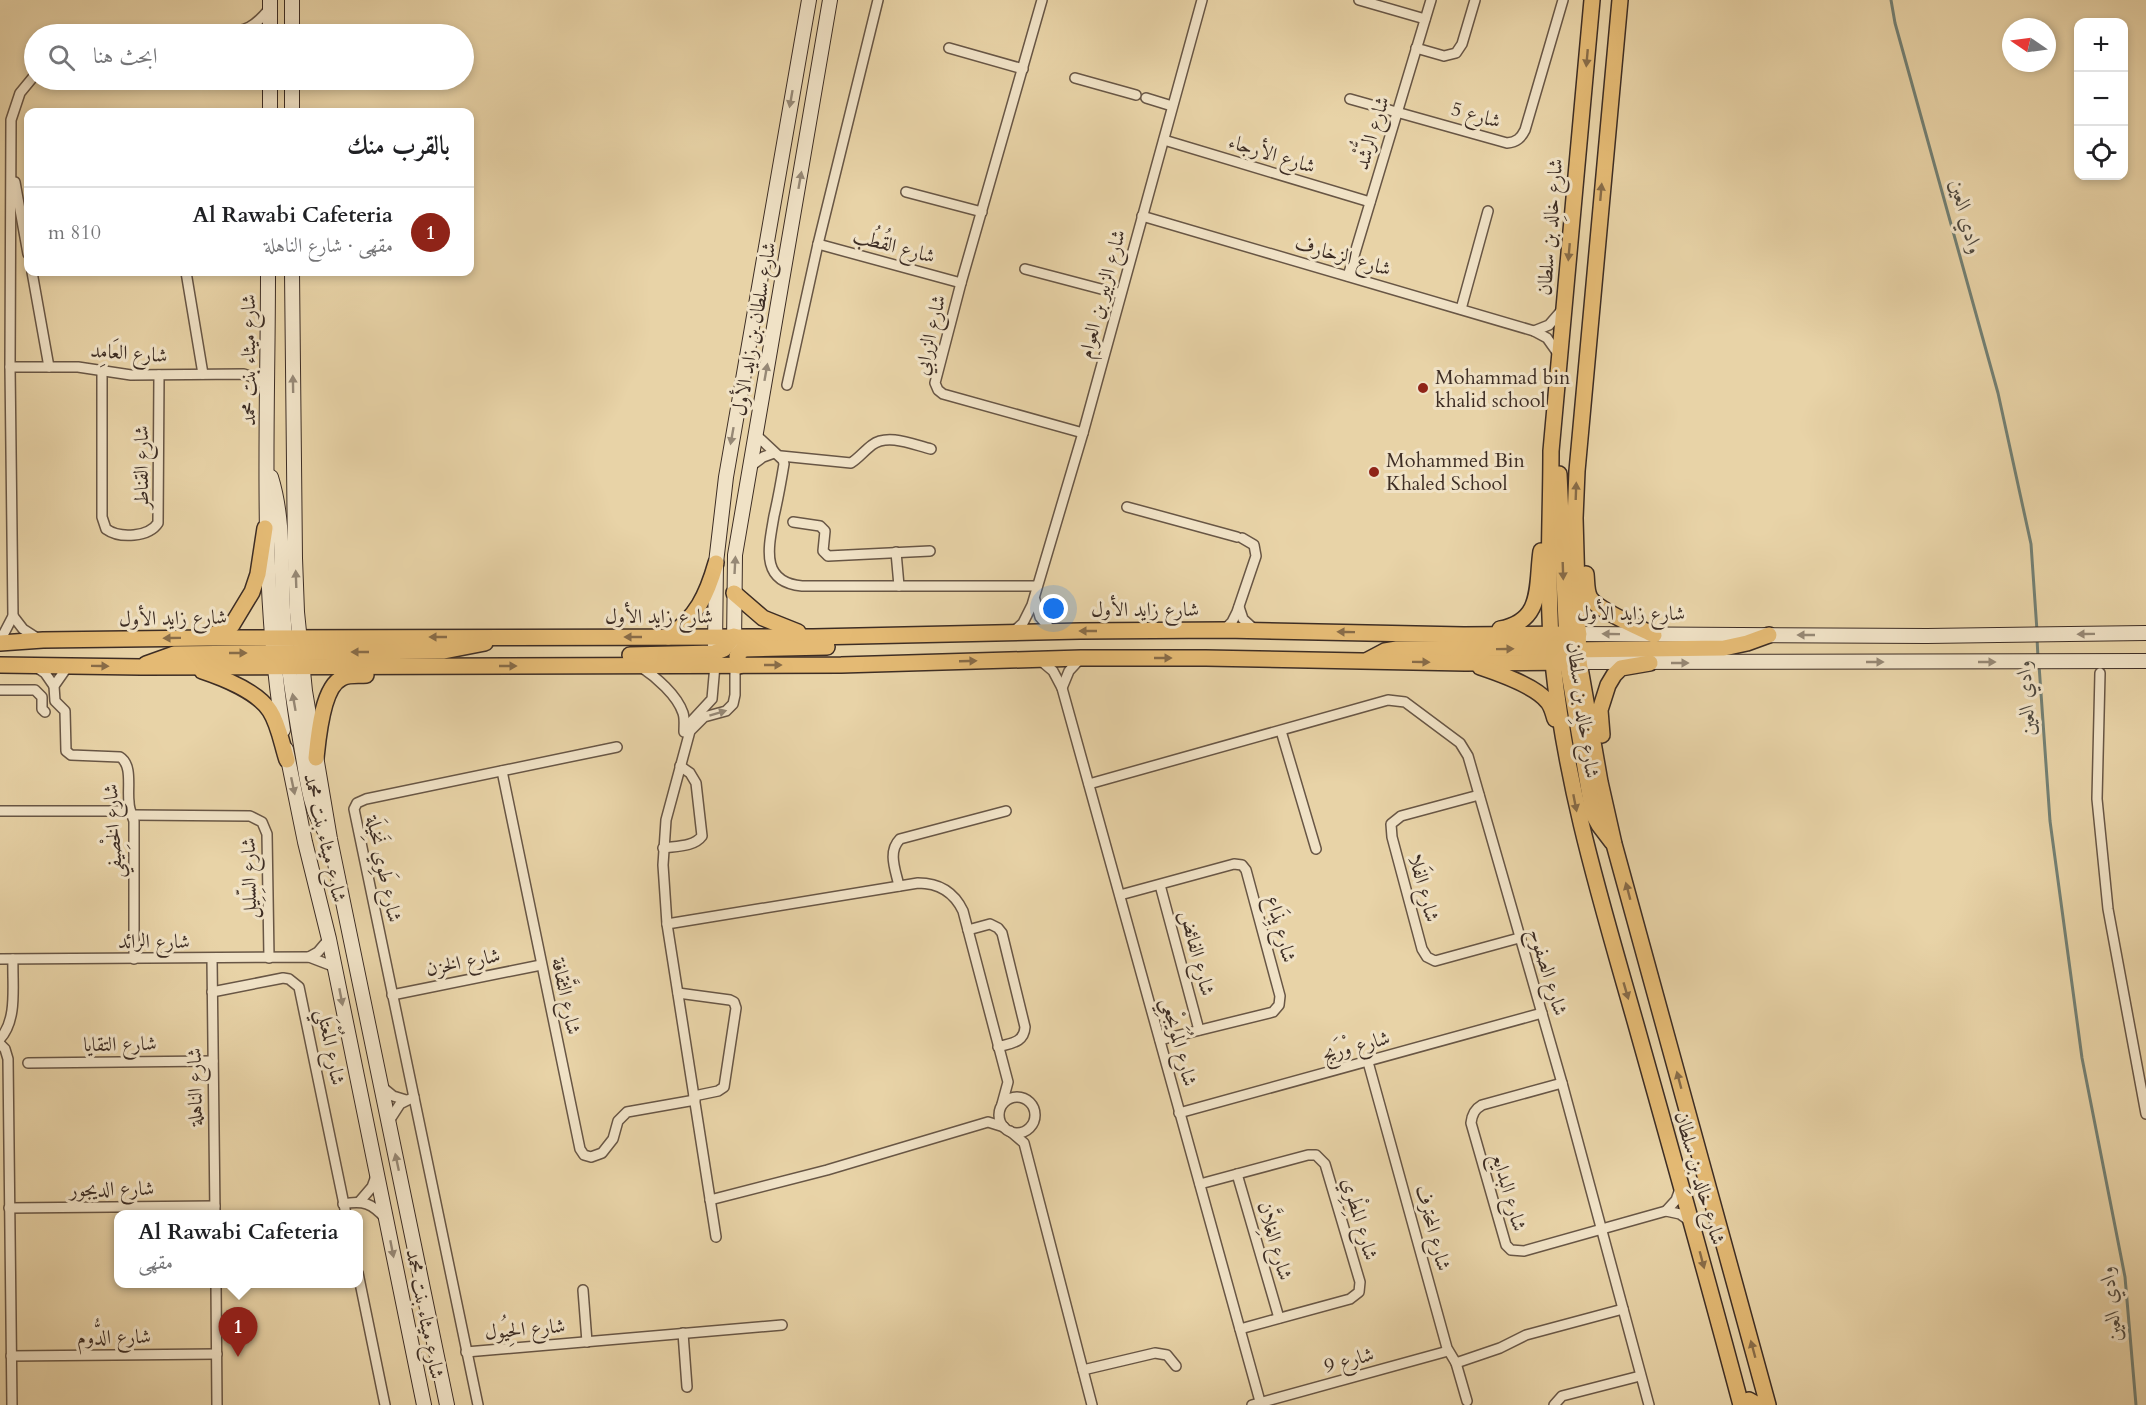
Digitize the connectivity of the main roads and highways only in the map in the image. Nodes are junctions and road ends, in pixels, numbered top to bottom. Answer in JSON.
{"nodes":[{"id":1,"x":292,"y":0,"type":"edge"},
{"id":2,"x":810,"y":0,"type":"edge"},
{"id":3,"x":830,"y":0,"type":"edge"},
{"id":4,"x":1592,"y":0,"type":"edge"},
{"id":5,"x":1620,"y":0,"type":"edge"},
{"id":6,"x":270,"y":4,"type":"edge"},
{"id":7,"x":270,"y":24,"type":"edge"},
{"id":8,"x":292,"y":24,"type":"edge"},
{"id":9,"x":818,"y":76,"type":"junction"},
{"id":10,"x":270,"y":90,"type":"edge"},
{"id":11,"x":292,"y":90,"type":"edge"},
{"id":12,"x":270,"y":108,"type":"edge"},
{"id":13,"x":292,"y":108,"type":"edge"},
{"id":14,"x":268,"y":276,"type":"edge"},
{"id":15,"x":292,"y":276,"type":"edge"},
{"id":16,"x":1551,"y":451,"type":"junction"},
{"id":17,"x":267,"y":464,"type":"junction"},
{"id":18,"x":1575,"y":518,"type":"junction"},
{"id":19,"x":1549,"y":519,"type":"junction"},
{"id":20,"x":265,"y":528,"type":"junction"},
{"id":21,"x":717,"y":563,"type":"junction"},
{"id":22,"x":734,"y":593,"type":"junction"},
{"id":23,"x":2145,"y":633,"type":"edge"},
{"id":24,"x":1464,"y":635,"type":"junction"},
{"id":25,"x":1654,"y":635,"type":"junction"},
{"id":26,"x":1768,"y":635,"type":"junction"},
{"id":27,"x":734,"y":636,"type":"junction"},
{"id":28,"x":909,"y":636,"type":"junction"},
{"id":29,"x":669,"y":637,"type":"junction"},
{"id":30,"x":813,"y":637,"type":"junction"},
{"id":31,"x":207,"y":638,"type":"junction"},
{"id":32,"x":0,"y":642,"type":"edge"},
{"id":33,"x":1566,"y":648,"type":"junction"},
{"id":34,"x":287,"y":652,"type":"junction"},
{"id":35,"x":715,"y":652,"type":"junction"},
{"id":36,"x":2146,"y":661,"type":"edge"},
{"id":37,"x":1365,"y":662,"type":"junction"},
{"id":38,"x":1466,"y":663,"type":"junction"},
{"id":39,"x":1650,"y":663,"type":"junction"},
{"id":40,"x":737,"y":665,"type":"junction"},
{"id":41,"x":0,"y":666,"type":"edge"},
{"id":42,"x":392,"y":666,"type":"junction"},
{"id":43,"x":545,"y":666,"type":"junction"},
{"id":44,"x":141,"y":667,"type":"junction"},
{"id":45,"x":191,"y":667,"type":"junction"},
{"id":46,"x":316,"y":758,"type":"junction"},
{"id":47,"x":287,"y":760,"type":"junction"},
{"id":48,"x":1568,"y":765,"type":"junction"},
{"id":49,"x":1600,"y":782,"type":"junction"},
{"id":50,"x":330,"y":839,"type":"junction"},
{"id":51,"x":1614,"y":844,"type":"junction"},
{"id":52,"x":424,"y":1405,"type":"edge"},
{"id":53,"x":447,"y":1405,"type":"edge"},
{"id":54,"x":1741,"y":1405,"type":"edge"},
{"id":55,"x":1758,"y":1405,"type":"edge"},
{"id":56,"x":1768,"y":1405,"type":"edge"}],
"edges":[{"from":1,"to":8,"type":"main road"},
{"from":2,"to":9,"type":"main road"},
{"from":2,"to":21,"type":"main road","name":"شارع سلطان بن زايد الأول","one_way":true},
{"from":3,"to":9,"type":"main road","name":"شارع سلطان بن زايد الأول"},
{"from":4,"to":16,"type":"main road","name":"شارع خالِد بن سلطان","one_way":true},
{"from":18,"to":5,"type":"main road","name":"شارع خالِد بن سلطان","one_way":true},
{"from":6,"to":7,"type":"main road"},
{"from":22,"to":9,"type":"main road","name":"شارع سلطان بن زايد الأول","one_way":true},
{"from":10,"to":12,"type":"main road"},
{"from":11,"to":13,"type":"main road"},
{"from":14,"to":17,"type":"main road","name":"شارع ميثاء بنت محمد"},
{"from":34,"to":15,"type":"main road","name":"شارع ميثاء بنت محمد","one_way":true},
{"from":16,"to":19,"type":"main road","name":"شارع خالِد بن سلطان"},
{"from":16,"to":33,"type":"main road","one_way":true},
{"from":17,"to":20,"type":"main road","name":"شارع ميثاء بنت محمد"},
{"from":17,"to":34,"type":"main road"},
{"from":18,"to":25,"type":"main road"},
{"from":18,"to":33,"type":"main road","name":"شارع خالِد بن سلطان"},
{"from":19,"to":24,"type":"main road"},
{"from":19,"to":33,"type":"main road","name":"شارع خالِد بن سلطان"},
{"from":20,"to":31,"type":"main road"},
{"from":20,"to":34,"type":"main road","name":"شارع ميثاء بنت محمد"},
{"from":21,"to":29,"type":"main road"},
{"from":21,"to":35,"type":"main road","name":"شارع سلطان بن زايد الأول"},
{"from":22,"to":27,"type":"main road","name":"شارع سلطان بن زايد الأول"},
{"from":22,"to":30,"type":"main road"},
{"from":23,"to":26,"type":"main road","name":"شارع زايد الأول","one_way":true},
{"from":24,"to":28,"type":"main road","name":"شارع زايد الأول","one_way":true},
{"from":24,"to":33,"type":"main road","name":"شارع زايد الأول"},
{"from":25,"to":26,"type":"main road","name":"شارع زايد الأول"},
{"from":25,"to":33,"type":"main road","name":"شارع زايد الأول","one_way":true},
{"from":26,"to":33,"type":"main road"},
{"from":27,"to":30,"type":"main road","name":"شارع زايد الأول"},
{"from":27,"to":35,"type":"main road"},
{"from":27,"to":40,"type":"main road","name":"شارع سلطان بن زايد الأول"},
{"from":28,"to":30,"type":"main road","name":"شارع زايد الأول"},
{"from":28,"to":40,"type":"main road"},
{"from":29,"to":34,"type":"main road","name":"شارع زايد الأول","one_way":true},
{"from":29,"to":35,"type":"main road","name":"شارع زايد الأول"},
{"from":31,"to":32,"type":"main road","name":"شارع زايد الأول","one_way":true},
{"from":31,"to":34,"type":"main road","name":"شارع زايد الأول"},
{"from":37,"to":33,"type":"main road","one_way":true},
{"from":33,"to":38,"type":"main road","name":"شارع زايد الأول"},
{"from":33,"to":39,"type":"main road","name":"شارع زايد الأول"},
{"from":33,"to":48,"type":"main road","name":"شارع خالِد بن سلطان"},
{"from":33,"to":49,"type":"main road","name":"شارع خالِد بن سلطان"},
{"from":33,"to":51,"type":"main road"},
{"from":34,"to":42,"type":"main road","name":"شارع زايد الأول"},
{"from":44,"to":34,"type":"main road","one_way":true},
{"from":34,"to":45,"type":"main road","name":"شارع زايد الأول"},
{"from":34,"to":46,"type":"main road","name":"شارع ميثاء بنت محمد"},
{"from":34,"to":47,"type":"main road","name":"شارع ميثاء بنت محمد"},
{"from":50,"to":34,"type":"main road","one_way":true},
{"from":35,"to":40,"type":"main road","name":"شارع زايد الأول"},
{"from":35,"to":43,"type":"main road","name":"شارع زايد الأول"},
{"from":35,"to":43,"type":"main road"},
{"from":39,"to":36,"type":"main road","name":"شارع زايد الأول","one_way":true},
{"from":37,"to":38,"type":"main road","name":"شارع زايد الأول","one_way":true},
{"from":40,"to":37,"type":"main road","name":"شارع زايد الأول","one_way":true},
{"from":38,"to":48,"type":"main road"},
{"from":39,"to":49,"type":"main road"},
{"from":41,"to":44,"type":"main road","name":"شارع زايد الأول","one_way":true},
{"from":42,"to":43,"type":"main road","name":"شارع زايد الأول","one_way":true},
{"from":42,"to":46,"type":"main road"},
{"from":44,"to":45,"type":"main road","name":"شارع زايد الأول"},
{"from":45,"to":47,"type":"main road"},
{"from":46,"to":50,"type":"main road","name":"شارع ميثاء بنت محمد"},
{"from":47,"to":52,"type":"main road","name":"شارع ميثاء بنت محمد","one_way":true},
{"from":48,"to":54,"type":"main road","name":"شارع خالِد بن سلطان","one_way":true},
{"from":49,"to":51,"type":"main road","name":"شارع خالِد بن سلطان"},
{"from":53,"to":50,"type":"main road","name":"شارع ميثاء بنت محمد","one_way":true},
{"from":56,"to":51,"type":"main road","name":"شارع خالِد بن سلطان","one_way":true},
{"from":54,"to":55,"type":"main road"}]}
